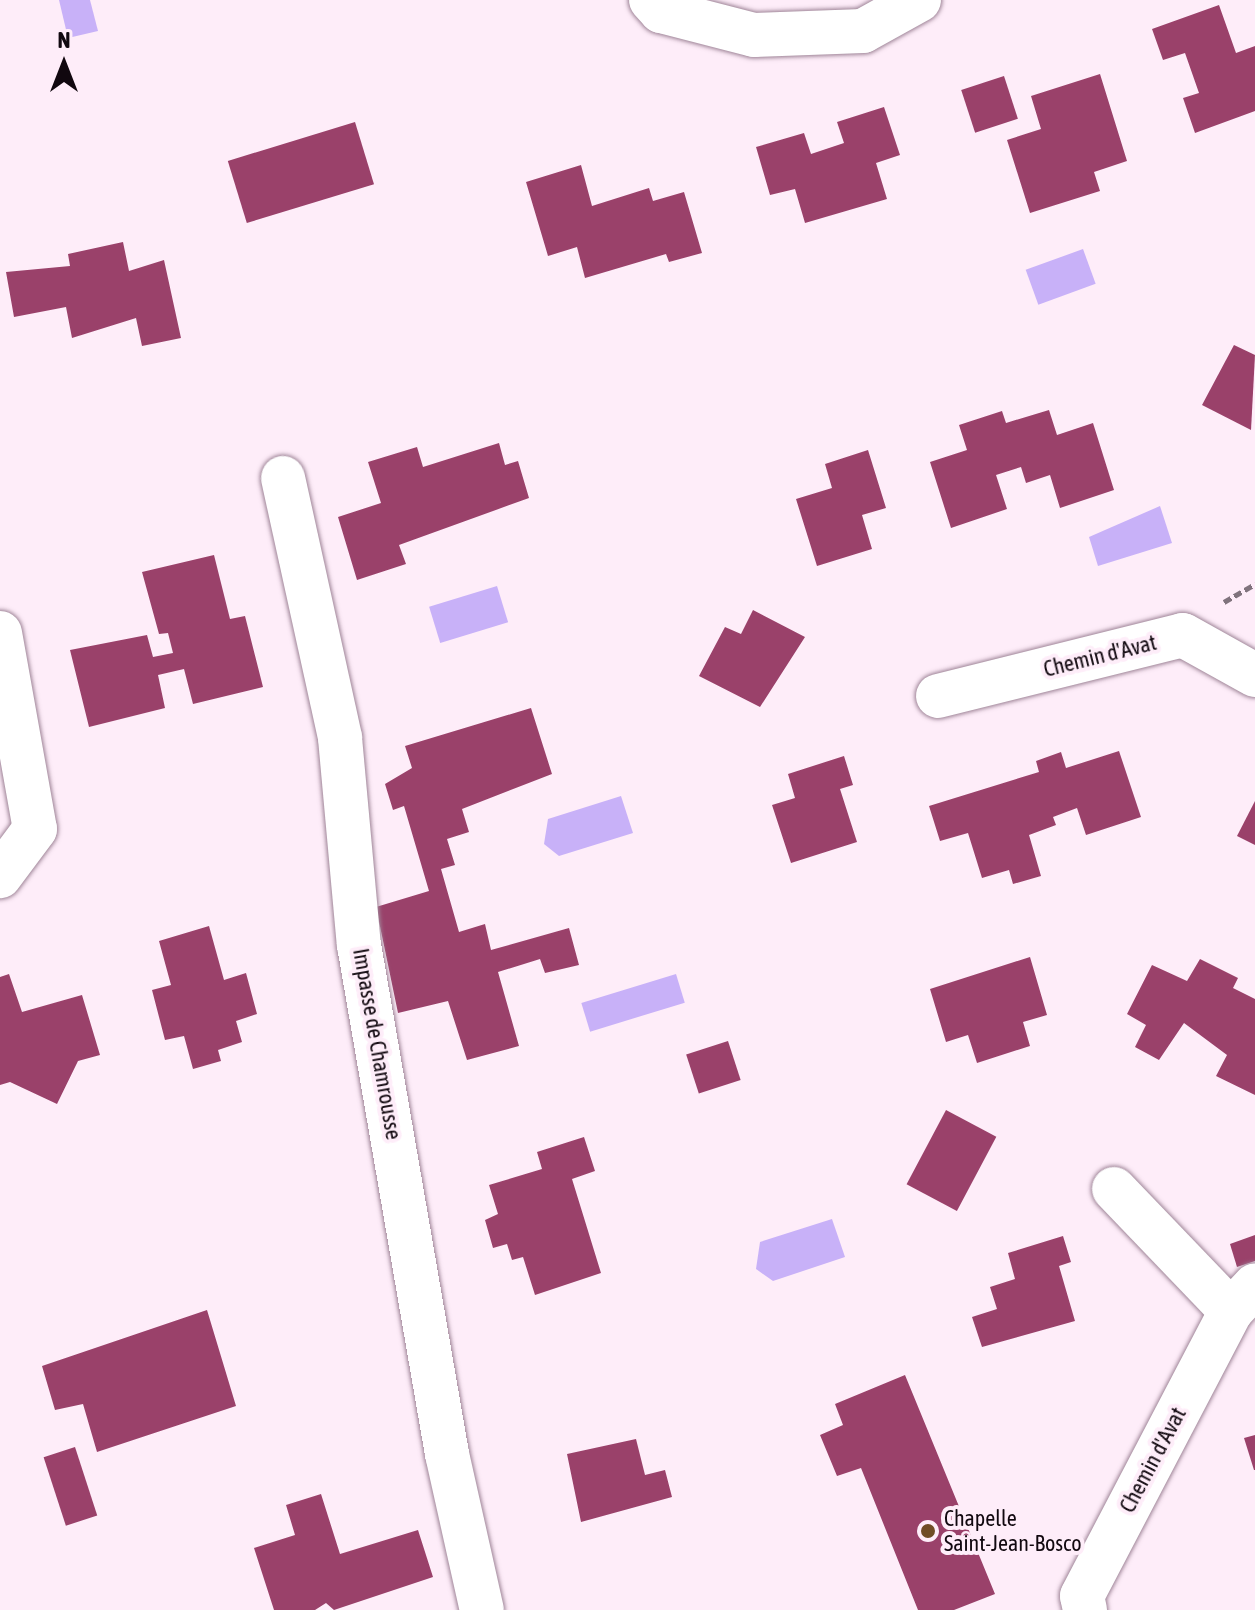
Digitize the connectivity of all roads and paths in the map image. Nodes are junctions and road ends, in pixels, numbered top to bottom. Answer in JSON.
{"nodes":[{"id":1,"x":651,"y":0,"type":"edge"},
{"id":2,"x":919,"y":0,"type":"edge"},
{"id":3,"x":283,"y":478,"type":"dead end"},
{"id":4,"x":0,"y":633,"type":"edge"},
{"id":5,"x":1255,"y":675,"type":"edge"},
{"id":6,"x":938,"y":696,"type":"dead end"},
{"id":7,"x":0,"y":876,"type":"edge"},
{"id":8,"x":1114,"y":1189,"type":"dead end"},
{"id":9,"x":1243,"y":1298,"type":"edge"},
{"id":10,"x":482,"y":1610,"type":"edge"},
{"id":11,"x":1085,"y":1610,"type":"edge"}],
"edges":[{"from":1,"to":2,"type":"street"},
{"from":3,"to":10,"type":"street","name":"Impasse de Chamrousse"},
{"from":4,"to":7,"type":"street"},
{"from":5,"to":6,"type":"street","name":"Chemin d'Avat"},
{"from":8,"to":9,"type":"street","name":"Chemin d'Avat"},
{"from":9,"to":11,"type":"street","name":"Chemin d'Avat"}]}
